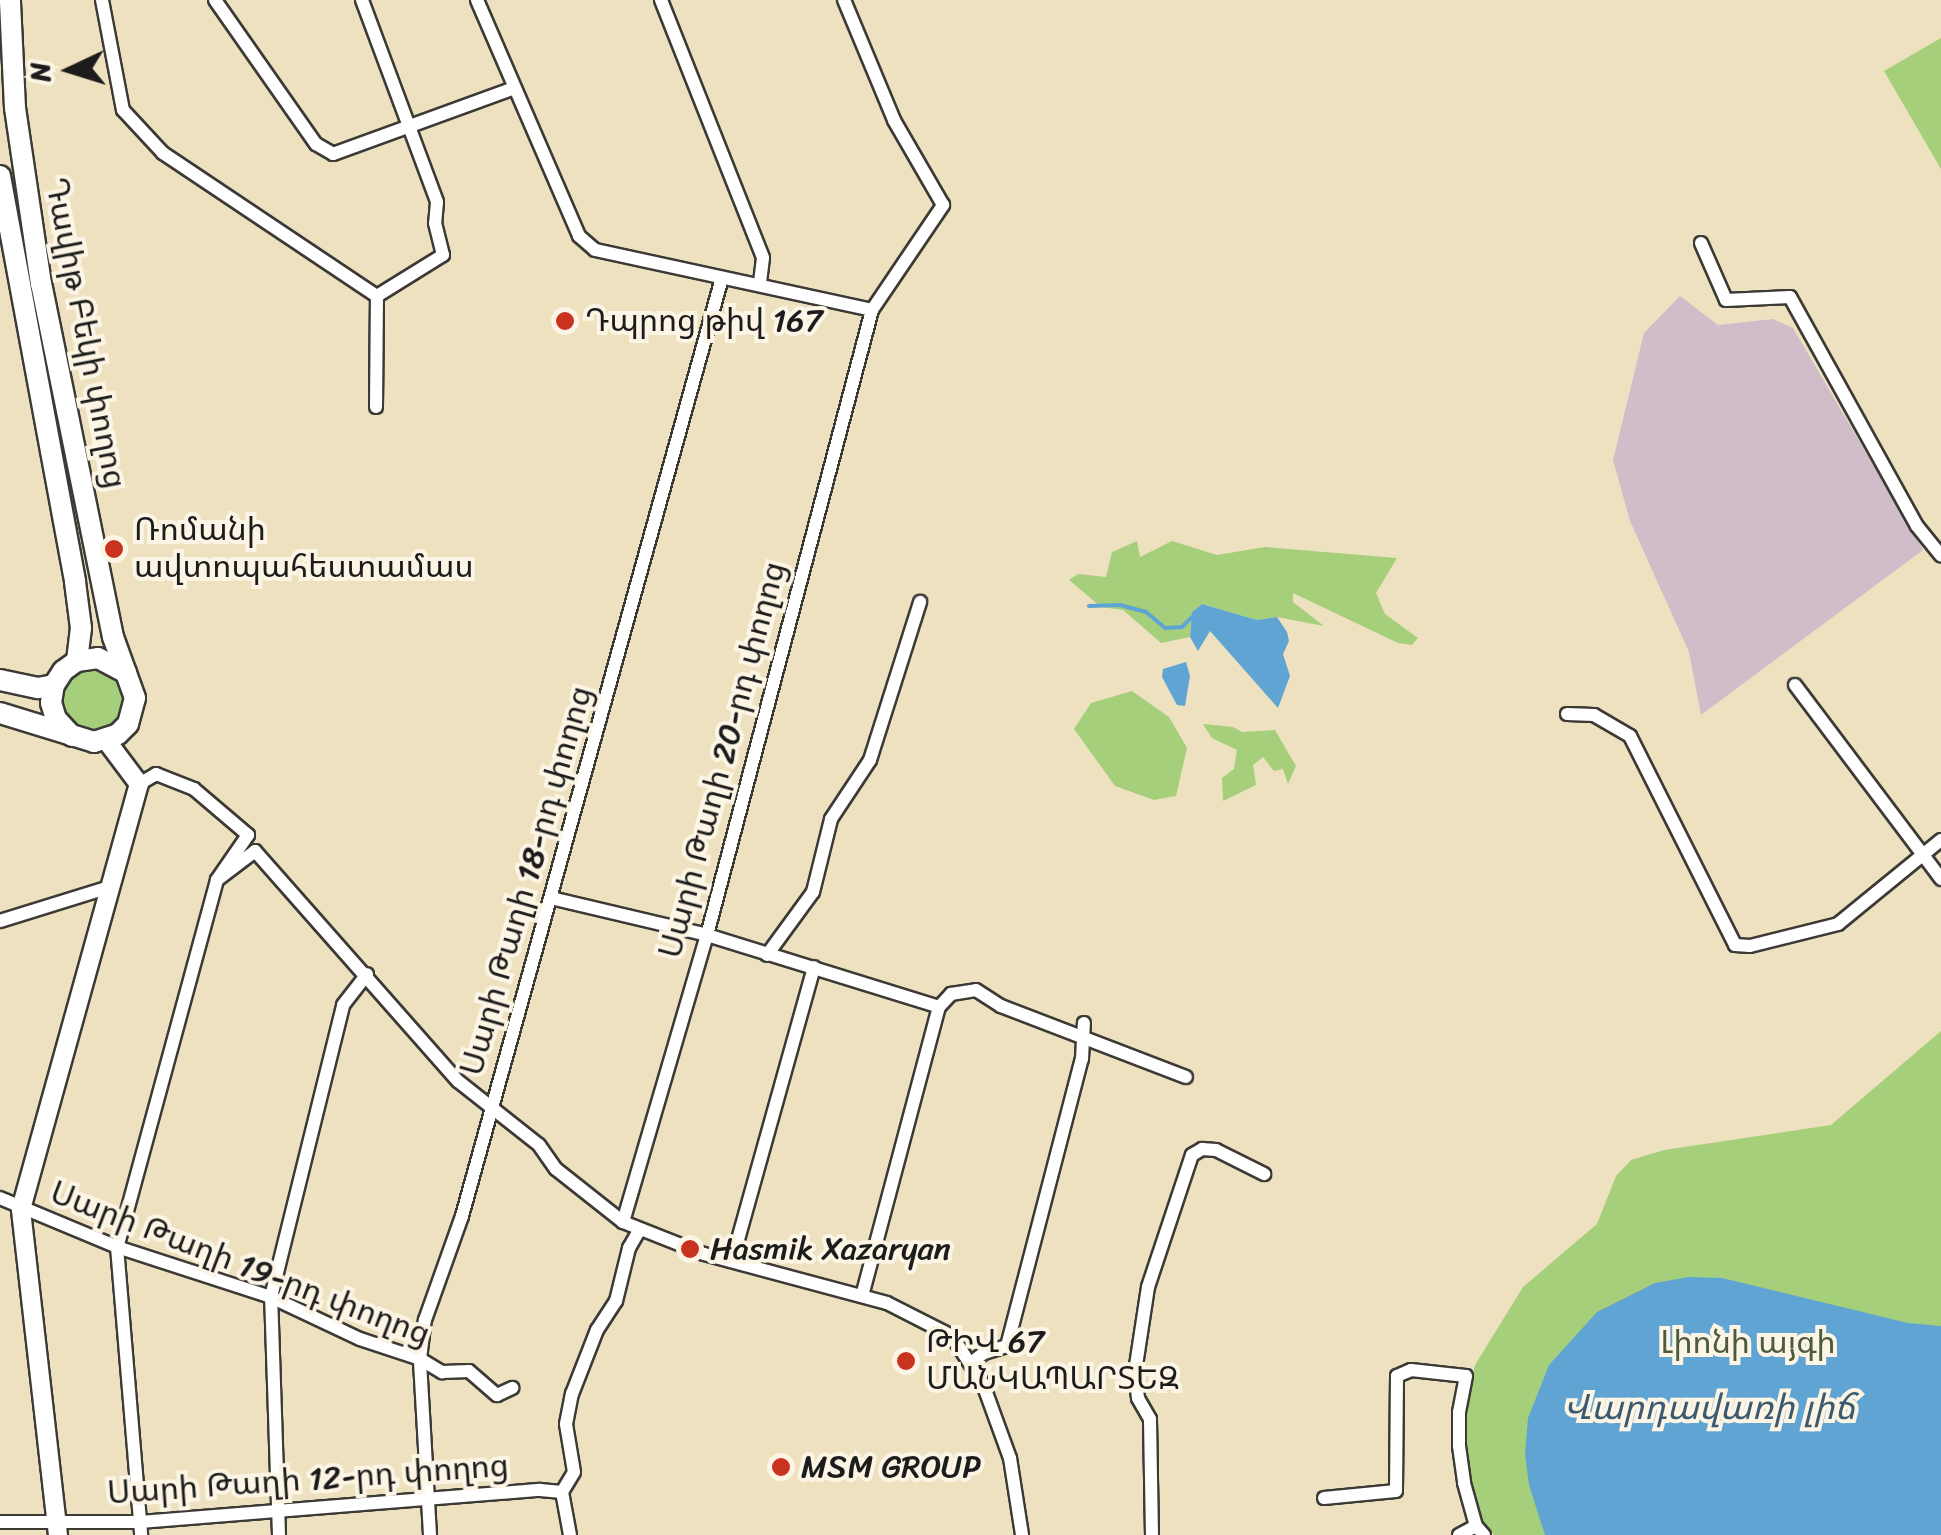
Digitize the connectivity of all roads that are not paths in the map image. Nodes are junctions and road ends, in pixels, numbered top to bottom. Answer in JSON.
{"nodes":[{"id":1,"x":10,"y":0,"type":"edge"},
{"id":2,"x":102,"y":0,"type":"edge"},
{"id":3,"x":215,"y":0,"type":"edge"},
{"id":4,"x":362,"y":0,"type":"edge"},
{"id":5,"x":477,"y":0,"type":"edge"},
{"id":6,"x":661,"y":0,"type":"edge"},
{"id":7,"x":844,"y":0,"type":"edge"},
{"id":8,"x":514,"y":88,"type":"junction"},
{"id":9,"x":408,"y":130,"type":"junction"},
{"id":10,"x":0,"y":176,"type":"edge"},
{"id":11,"x":1701,"y":243,"type":"dead end"},
{"id":12,"x":722,"y":278,"type":"junction"},
{"id":13,"x":760,"y":284,"type":"junction"},
{"id":14,"x":378,"y":296,"type":"junction"},
{"id":15,"x":872,"y":310,"type":"junction"},
{"id":16,"x":376,"y":407,"type":"dead end"},
{"id":17,"x":1941,"y":556,"type":"edge"},
{"id":18,"x":920,"y":602,"type":"dead end"},
{"id":19,"x":77,"y":661,"type":"junction"},
{"id":20,"x":126,"y":674,"type":"junction"},
{"id":21,"x":0,"y":680,"type":"edge"},
{"id":22,"x":54,"y":685,"type":"junction"},
{"id":23,"x":1795,"y":685,"type":"dead end"},
{"id":24,"x":0,"y":713,"type":"edge"},
{"id":25,"x":1567,"y":714,"type":"dead end"},
{"id":26,"x":106,"y":740,"type":"junction"},
{"id":27,"x":82,"y":741,"type":"junction"},
{"id":28,"x":139,"y":784,"type":"junction"},
{"id":29,"x":1941,"y":840,"type":"edge"},
{"id":30,"x":1921,"y":854,"type":"junction"},
{"id":31,"x":1941,"y":879,"type":"edge"},
{"id":32,"x":217,"y":880,"type":"junction"},
{"id":33,"x":113,"y":886,"type":"junction"},
{"id":34,"x":551,"y":898,"type":"junction"},
{"id":35,"x":0,"y":921,"type":"edge"},
{"id":36,"x":707,"y":936,"type":"junction"},
{"id":37,"x":768,"y":955,"type":"junction"},
{"id":38,"x":814,"y":968,"type":"junction"},
{"id":39,"x":367,"y":974,"type":"junction"},
{"id":40,"x":939,"y":1007,"type":"junction"},
{"id":41,"x":1084,"y":1030,"type":"junction"},
{"id":42,"x":1186,"y":1076,"type":"dead end"},
{"id":43,"x":491,"y":1109,"type":"junction"},
{"id":44,"x":1264,"y":1174,"type":"dead end"},
{"id":45,"x":0,"y":1198,"type":"edge"},
{"id":46,"x":21,"y":1210,"type":"junction"},
{"id":47,"x":624,"y":1222,"type":"junction"},
{"id":48,"x":639,"y":1231,"type":"junction"},
{"id":49,"x":118,"y":1247,"type":"junction"},
{"id":50,"x":732,"y":1261,"type":"junction"},
{"id":51,"x":862,"y":1296,"type":"junction"},
{"id":52,"x":271,"y":1297,"type":"junction"},
{"id":53,"x":420,"y":1358,"type":"junction"},
{"id":54,"x":972,"y":1362,"type":"junction"},
{"id":55,"x":512,"y":1388,"type":"dead end"},
{"id":56,"x":562,"y":1492,"type":"junction"},
{"id":57,"x":1324,"y":1498,"type":"dead end"},
{"id":58,"x":428,"y":1502,"type":"junction"},
{"id":59,"x":277,"y":1511,"type":"junction"},
{"id":60,"x":0,"y":1522,"type":"edge"},
{"id":61,"x":58,"y":1529,"type":"edge"},
{"id":62,"x":140,"y":1529,"type":"edge"},
{"id":63,"x":1480,"y":1530,"type":"edge"},
{"id":64,"x":279,"y":1535,"type":"edge"},
{"id":65,"x":430,"y":1535,"type":"edge"},
{"id":66,"x":570,"y":1535,"type":"edge"},
{"id":67,"x":1022,"y":1535,"type":"edge"},
{"id":68,"x":1152,"y":1535,"type":"edge"},
{"id":69,"x":1459,"y":1535,"type":"edge"}],
"edges":[{"from":1,"to":20,"type":"main road","name":"Դավիթ Բեկի փողոց"},
{"from":2,"to":14,"type":"street"},
{"from":3,"to":9,"type":"street"},
{"from":4,"to":9,"type":"street"},
{"from":5,"to":8,"type":"street"},
{"from":6,"to":13,"type":"street"},
{"from":7,"to":15,"type":"street","name":"Սարի Թաղի 20-րդ փողոց"},
{"from":8,"to":9,"type":"street"},
{"from":8,"to":12,"type":"street"},
{"from":9,"to":14,"type":"street"},
{"from":10,"to":19,"type":"main road","name":"Դավիթ Բեկի փողոց"},
{"from":11,"to":17,"type":"street"},
{"from":12,"to":13,"type":"street"},
{"from":12,"to":34,"type":"street","name":"Սարի Թաղի 18-րդ փողոց"},
{"from":13,"to":15,"type":"street"},
{"from":14,"to":16,"type":"street"},
{"from":15,"to":36,"type":"street","name":"Սարի Թաղի 20-րդ փողոց"},
{"from":18,"to":37,"type":"street"},
{"from":19,"to":20,"type":"main road"},
{"from":19,"to":22,"type":"main road"},
{"from":20,"to":26,"type":"main road","name":"Դավիթ Բեկի փողոց"},
{"from":21,"to":22,"type":"main road"},
{"from":22,"to":27,"type":"main road"},
{"from":23,"to":30,"type":"street"},
{"from":24,"to":27,"type":"main road"},
{"from":25,"to":30,"type":"street"},
{"from":26,"to":27,"type":"main road"},
{"from":26,"to":28,"type":"street"},
{"from":28,"to":32,"type":"street"},
{"from":28,"to":33,"type":"street"},
{"from":29,"to":30,"type":"street"},
{"from":30,"to":31,"type":"street"},
{"from":32,"to":39,"type":"street"},
{"from":32,"to":49,"type":"street"},
{"from":33,"to":35,"type":"street"},
{"from":33,"to":46,"type":"street"},
{"from":34,"to":36,"type":"street"},
{"from":34,"to":43,"type":"street","name":"Սարի Թաղի 18-րդ փողոց"},
{"from":36,"to":37,"type":"street"},
{"from":36,"to":47,"type":"street","name":"Սարի Թաղի 20-րդ փողոց"},
{"from":37,"to":38,"type":"street"},
{"from":38,"to":40,"type":"street"},
{"from":38,"to":50,"type":"street"},
{"from":39,"to":43,"type":"street"},
{"from":39,"to":52,"type":"street"},
{"from":40,"to":41,"type":"street"},
{"from":40,"to":51,"type":"street"},
{"from":41,"to":42,"type":"street"},
{"from":41,"to":54,"type":"street"},
{"from":43,"to":47,"type":"street"},
{"from":43,"to":53,"type":"street","name":"Սարի Թաղի 18-րդ փողոց"},
{"from":44,"to":68,"type":"street"},
{"from":45,"to":46,"type":"street","name":"Սարի Թաղի 19-րդ փողոց"},
{"from":46,"to":49,"type":"street","name":"Սարի Թաղի 19-րդ փողոց"},
{"from":46,"to":61,"type":"street"},
{"from":47,"to":48,"type":"street"},
{"from":48,"to":50,"type":"street"},
{"from":48,"to":56,"type":"street"},
{"from":49,"to":52,"type":"street","name":"Սարի Թաղի 19-րդ փողոց"},
{"from":49,"to":62,"type":"street"},
{"from":50,"to":51,"type":"street"},
{"from":51,"to":54,"type":"street"},
{"from":52,"to":53,"type":"street","name":"Սարի Թաղի 19-րդ փողոց"},
{"from":52,"to":59,"type":"street"},
{"from":53,"to":55,"type":"street","name":"Սարի Թաղի 19-րդ փողոց"},
{"from":53,"to":58,"type":"street","name":"Սարի Թաղի 18-րդ փողոց"},
{"from":54,"to":67,"type":"street"},
{"from":56,"to":58,"type":"street","name":"Սարի Թաղի 12-րդ փողոց"},
{"from":56,"to":66,"type":"street"},
{"from":57,"to":63,"type":"street"},
{"from":58,"to":59,"type":"street","name":"Սարի Թաղի 12-րդ փողոց"},
{"from":58,"to":65,"type":"street","name":"Սարի Թաղի 18-րդ փողոց"},
{"from":59,"to":62,"type":"street","name":"Սարի Թաղի 12-րդ փողոց"},
{"from":59,"to":64,"type":"street"},
{"from":60,"to":61,"type":"street","name":"Սարի Թաղի 12-րդ փողոց"},
{"from":61,"to":62,"type":"street","name":"Սարի Թաղի 12-րդ փողոց"},
{"from":63,"to":69,"type":"street"}]}
